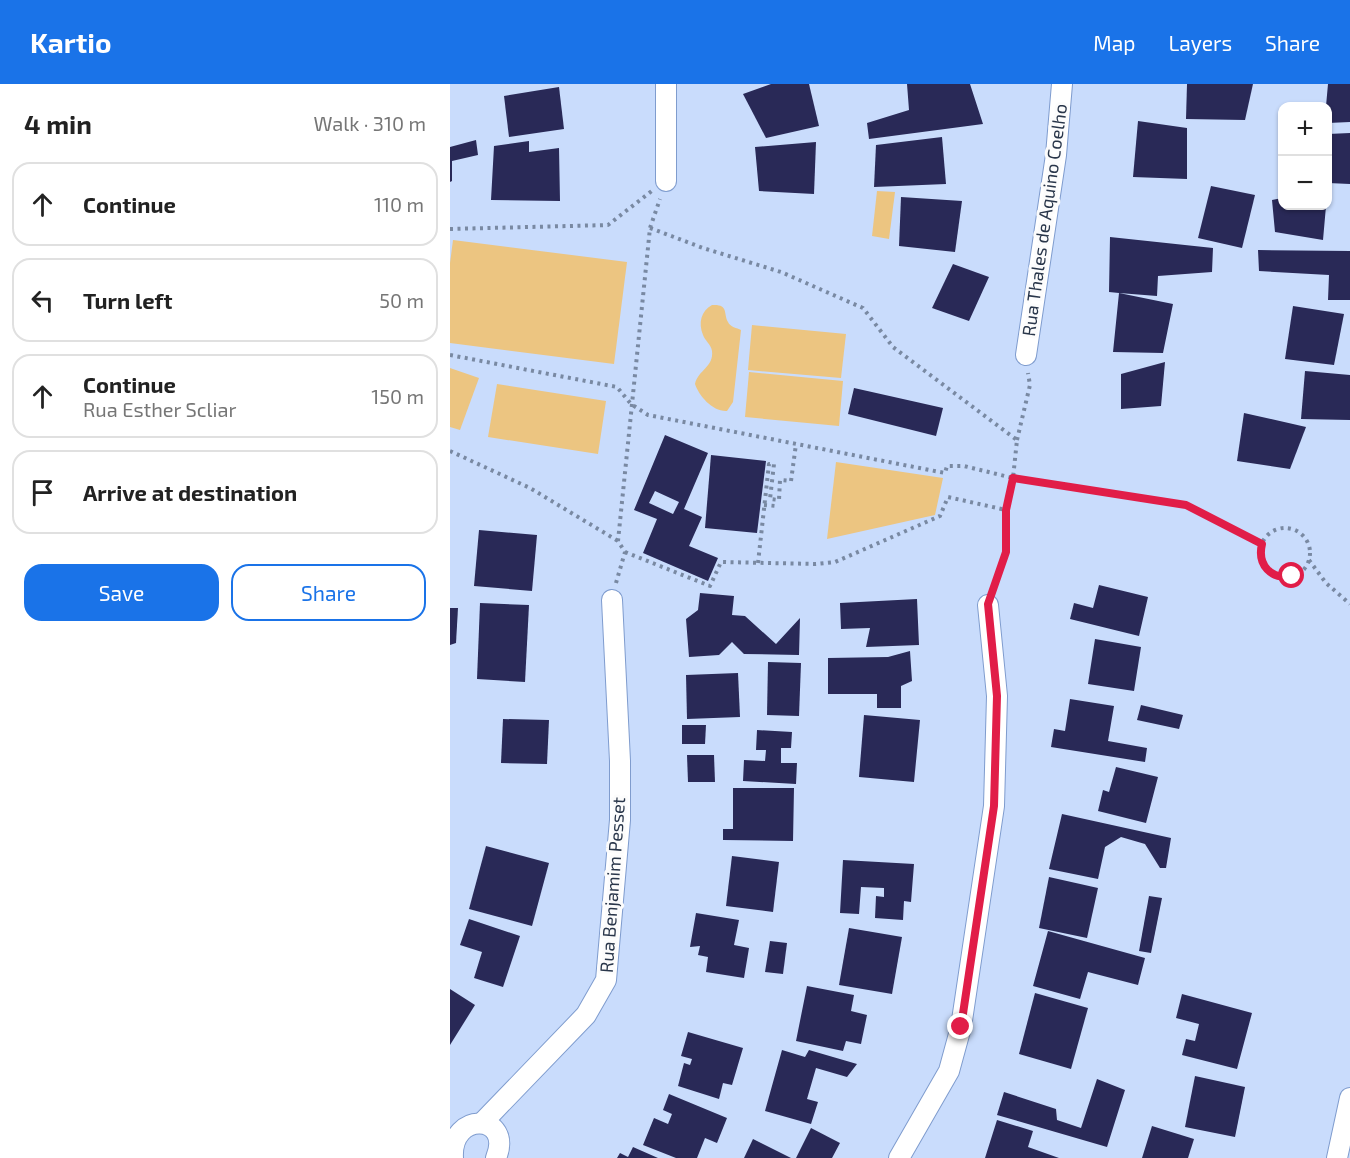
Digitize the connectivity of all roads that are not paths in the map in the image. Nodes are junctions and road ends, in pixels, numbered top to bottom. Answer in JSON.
{"nodes":[{"id":1,"x":666,"y":84,"type":"edge"},
{"id":2,"x":1062,"y":84,"type":"edge"},
{"id":3,"x":666,"y":181,"type":"road end"},
{"id":4,"x":1026,"y":355,"type":"road end"},
{"id":5,"x":612,"y":600,"type":"road end"},
{"id":6,"x":988,"y":604,"type":"road end"},
{"id":7,"x":1350,"y":1098,"type":"edge"},
{"id":8,"x":482,"y":1123,"type":"junction"},
{"id":9,"x":450,"y":1149,"type":"edge"},
{"id":10,"x":497,"y":1157,"type":"edge"},
{"id":11,"x":453,"y":1158,"type":"edge"},
{"id":12,"x":899,"y":1158,"type":"edge"},
{"id":13,"x":1337,"y":1158,"type":"edge"}],
"edges":[{"from":1,"to":3,"type":"street"},
{"from":2,"to":4,"type":"street","name":"Rua Thales de Aquino Coelho"},
{"from":5,"to":8,"type":"street","name":"Rua Benjamim Pesset"},
{"from":6,"to":12,"type":"street"},
{"from":7,"to":13,"type":"street"},
{"from":8,"to":9,"type":"street"},
{"from":8,"to":10,"type":"street"},
{"from":9,"to":11,"type":"street"}]}
